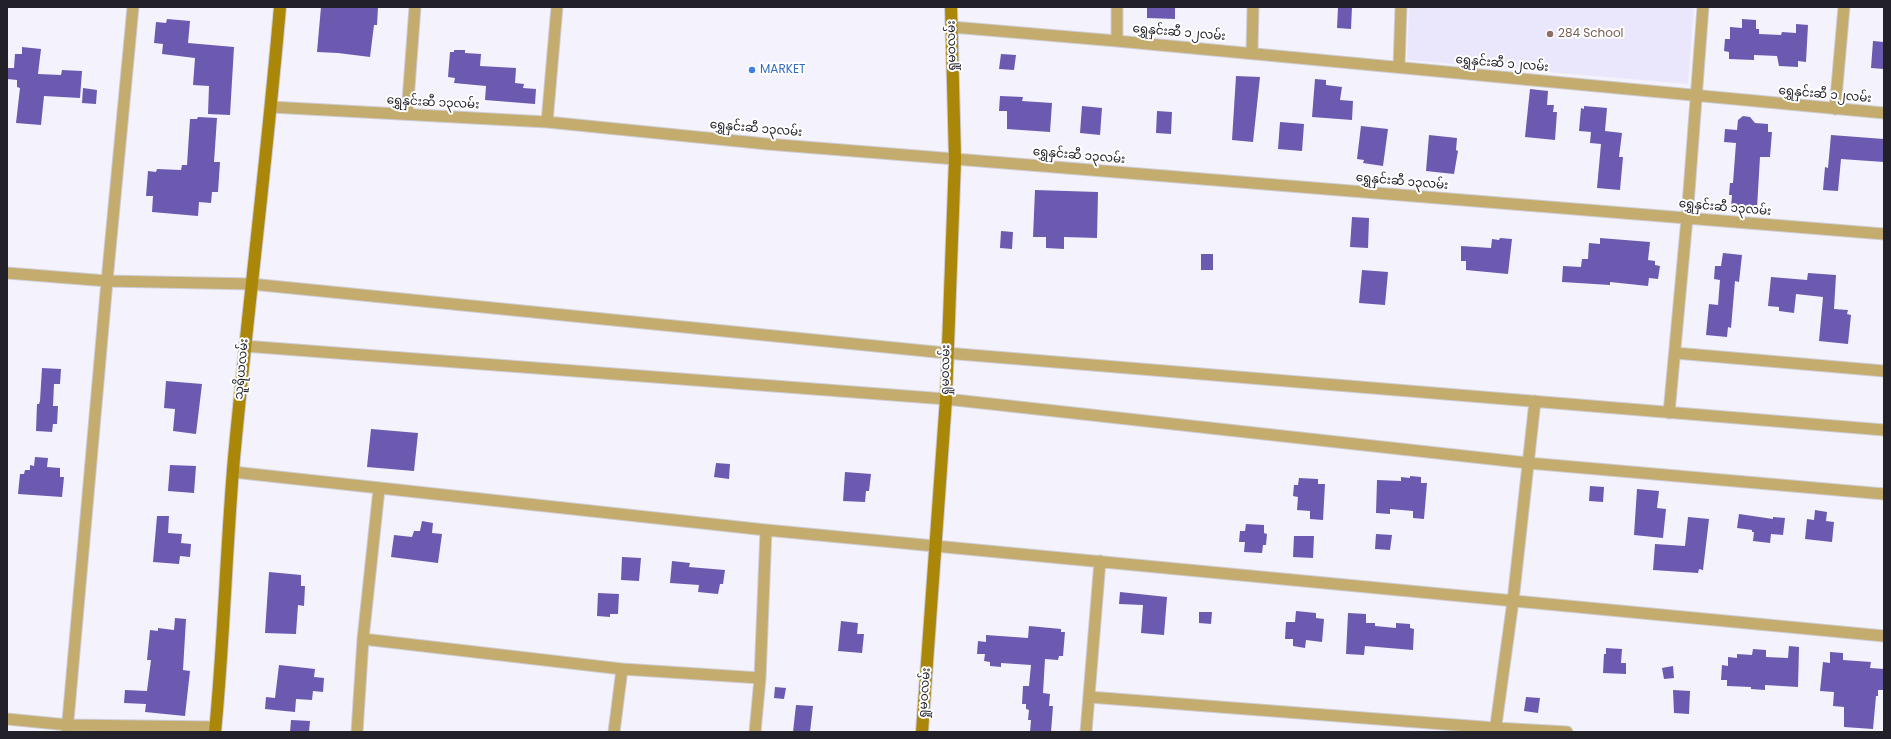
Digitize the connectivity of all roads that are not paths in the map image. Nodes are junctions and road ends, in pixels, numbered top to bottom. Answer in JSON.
{"nodes":[{"id":1,"x":133,"y":7,"type":"edge"},
{"id":2,"x":280,"y":7,"type":"edge"},
{"id":3,"x":416,"y":7,"type":"edge"},
{"id":4,"x":557,"y":7,"type":"edge"},
{"id":5,"x":951,"y":7,"type":"edge"},
{"id":6,"x":1118,"y":7,"type":"edge"},
{"id":7,"x":1253,"y":7,"type":"edge"},
{"id":8,"x":1401,"y":7,"type":"edge"},
{"id":9,"x":1703,"y":7,"type":"edge"},
{"id":10,"x":1844,"y":7,"type":"edge"},
{"id":11,"x":952,"y":27,"type":"junction"},
{"id":12,"x":1117,"y":41,"type":"junction"},
{"id":13,"x":1252,"y":53,"type":"junction"},
{"id":14,"x":1399,"y":67,"type":"junction"},
{"id":15,"x":1696,"y":95,"type":"junction"},
{"id":16,"x":271,"y":107,"type":"junction"},
{"id":17,"x":1835,"y":109,"type":"junction"},
{"id":18,"x":1884,"y":113,"type":"edge"},
{"id":19,"x":407,"y":114,"type":"junction"},
{"id":20,"x":547,"y":122,"type":"junction"},
{"id":21,"x":955,"y":160,"type":"junction"},
{"id":22,"x":1687,"y":218,"type":"junction"},
{"id":23,"x":1884,"y":234,"type":"edge"},
{"id":24,"x":7,"y":273,"type":"edge"},
{"id":25,"x":107,"y":281,"type":"junction"},
{"id":26,"x":251,"y":284,"type":"junction"},
{"id":27,"x":244,"y":346,"type":"junction"},
{"id":28,"x":946,"y":352,"type":"junction"},
{"id":29,"x":1674,"y":353,"type":"junction"},
{"id":30,"x":1884,"y":371,"type":"edge"},
{"id":31,"x":946,"y":399,"type":"junction"},
{"id":32,"x":1535,"y":401,"type":"junction"},
{"id":33,"x":1669,"y":413,"type":"junction"},
{"id":34,"x":1884,"y":430,"type":"edge"},
{"id":35,"x":1528,"y":464,"type":"junction"},
{"id":36,"x":233,"y":472,"type":"junction"},
{"id":37,"x":379,"y":489,"type":"junction"},
{"id":38,"x":1884,"y":494,"type":"edge"},
{"id":39,"x":766,"y":530,"type":"junction"},
{"id":40,"x":936,"y":545,"type":"junction"},
{"id":41,"x":1100,"y":561,"type":"junction"},
{"id":42,"x":1513,"y":601,"type":"junction"},
{"id":43,"x":1884,"y":636,"type":"edge"},
{"id":44,"x":363,"y":639,"type":"junction"},
{"id":45,"x":622,"y":669,"type":"junction"},
{"id":46,"x":760,"y":678,"type":"junction"},
{"id":47,"x":1088,"y":697,"type":"junction"},
{"id":48,"x":7,"y":719,"type":"edge"},
{"id":49,"x":67,"y":728,"type":"edge"},
{"id":50,"x":215,"y":729,"type":"edge"},
{"id":51,"x":1495,"y":730,"type":"edge"},
{"id":52,"x":357,"y":732,"type":"edge"},
{"id":53,"x":614,"y":732,"type":"edge"},
{"id":54,"x":756,"y":732,"type":"edge"},
{"id":55,"x":922,"y":732,"type":"edge"},
{"id":56,"x":1086,"y":732,"type":"edge"},
{"id":57,"x":1567,"y":732,"type":"edge"}],
"edges":[{"from":1,"to":25,"type":"street"},
{"from":2,"to":16,"type":"street","name":"သူရိယလမ်း"},
{"from":3,"to":19,"type":"street"},
{"from":4,"to":20,"type":"street"},
{"from":5,"to":11,"type":"street","name":"ရှုမဝလမ်း"},
{"from":6,"to":12,"type":"street"},
{"from":7,"to":13,"type":"street"},
{"from":8,"to":14,"type":"street"},
{"from":9,"to":15,"type":"street"},
{"from":10,"to":17,"type":"street"},
{"from":11,"to":12,"type":"street","name":"ရွှေနှင်းဆီ ၁၂လမ်း"},
{"from":11,"to":21,"type":"street","name":"ရှုမဝလမ်း"},
{"from":12,"to":13,"type":"street","name":"ရွှေနှင်းဆီ ၁၂လမ်း"},
{"from":13,"to":14,"type":"street","name":"ရွှေနှင်းဆီ ၁၂လမ်း"},
{"from":14,"to":15,"type":"street","name":"ရွှေနှင်းဆီ ၁၂လမ်း"},
{"from":15,"to":17,"type":"street","name":"ရွှေနှင်းဆီ ၁၂လမ်း"},
{"from":15,"to":22,"type":"street"},
{"from":16,"to":19,"type":"street","name":"ရွှေနှင်းဆီ ၁၃လမ်း"},
{"from":16,"to":26,"type":"street","name":"သူရိယလမ်း"},
{"from":17,"to":18,"type":"street","name":"ရွှေနှင်းဆီ ၁၂လမ်း"},
{"from":19,"to":20,"type":"street","name":"ရွှေနှင်းဆီ ၁၃လမ်း"},
{"from":20,"to":21,"type":"street","name":"ရွှေနှင်းဆီ ၁၃လမ်း"},
{"from":21,"to":22,"type":"street","name":"ရွှေနှင်းဆီ ၁၃လမ်း"},
{"from":21,"to":28,"type":"street","name":"ရှုမဝလမ်း"},
{"from":22,"to":23,"type":"street","name":"ရွှေနှင်းဆီ ၁၃လမ်း"},
{"from":22,"to":29,"type":"street"},
{"from":24,"to":25,"type":"street"},
{"from":25,"to":26,"type":"street"},
{"from":25,"to":49,"type":"street"},
{"from":26,"to":27,"type":"street","name":"သူရိယလမ်း"},
{"from":26,"to":28,"type":"street"},
{"from":27,"to":31,"type":"street"},
{"from":27,"to":36,"type":"street","name":"သူရိယလမ်း"},
{"from":28,"to":31,"type":"street","name":"ရှုမဝလမ်း"},
{"from":28,"to":32,"type":"street"},
{"from":29,"to":30,"type":"street"},
{"from":29,"to":33,"type":"street"},
{"from":31,"to":35,"type":"street"},
{"from":31,"to":40,"type":"street","name":"ရှုမဝလမ်း"},
{"from":32,"to":33,"type":"street"},
{"from":32,"to":35,"type":"street"},
{"from":33,"to":34,"type":"street"},
{"from":35,"to":38,"type":"street"},
{"from":35,"to":42,"type":"street"},
{"from":36,"to":37,"type":"street"},
{"from":36,"to":50,"type":"street","name":"သူရိယလမ်း"},
{"from":37,"to":39,"type":"street"},
{"from":37,"to":44,"type":"street"},
{"from":39,"to":40,"type":"street"},
{"from":39,"to":46,"type":"street"},
{"from":40,"to":41,"type":"street"},
{"from":40,"to":55,"type":"street","name":"ရှုမဝလမ်း"},
{"from":41,"to":42,"type":"street"},
{"from":41,"to":47,"type":"street"},
{"from":42,"to":43,"type":"street"},
{"from":42,"to":51,"type":"street"},
{"from":44,"to":45,"type":"street"},
{"from":44,"to":52,"type":"street"},
{"from":45,"to":46,"type":"street"},
{"from":45,"to":53,"type":"street"},
{"from":46,"to":54,"type":"street"},
{"from":47,"to":51,"type":"street"},
{"from":47,"to":56,"type":"street"},
{"from":48,"to":49,"type":"street"},
{"from":49,"to":50,"type":"street"},
{"from":51,"to":57,"type":"street"}]}
